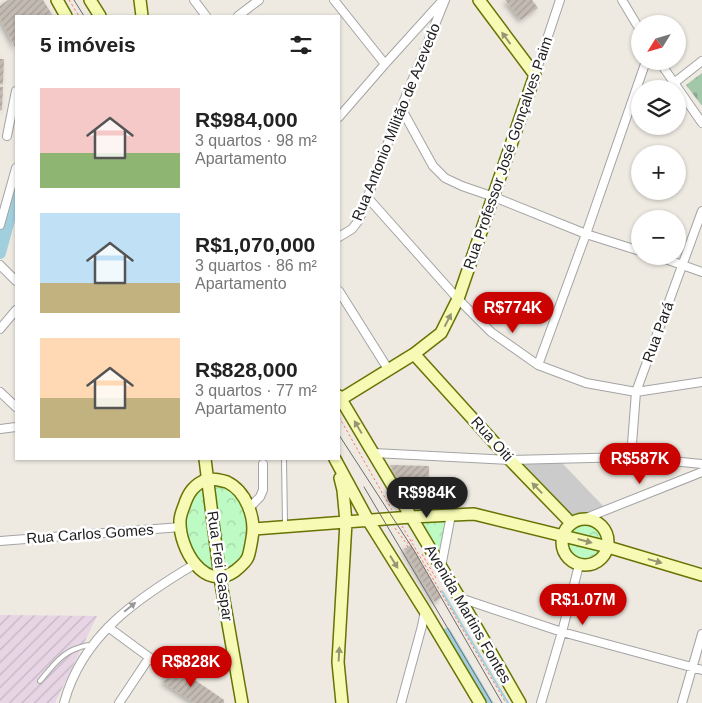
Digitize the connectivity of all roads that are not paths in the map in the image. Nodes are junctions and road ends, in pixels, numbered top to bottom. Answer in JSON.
{"nodes":[{"id":1,"x":57,"y":0,"type":"edge"},
{"id":2,"x":90,"y":0,"type":"edge"},
{"id":3,"x":140,"y":0,"type":"edge"},
{"id":4,"x":194,"y":0,"type":"edge"},
{"id":5,"x":259,"y":0,"type":"edge"},
{"id":6,"x":334,"y":0,"type":"edge"},
{"id":7,"x":444,"y":0,"type":"edge"},
{"id":8,"x":479,"y":0,"type":"edge"},
{"id":9,"x":560,"y":0,"type":"edge"},
{"id":10,"x":622,"y":0,"type":"edge"},
{"id":11,"x":65,"y":15,"type":"edge"},
{"id":12,"x":99,"y":15,"type":"edge"},
{"id":13,"x":142,"y":15,"type":"edge"},
{"id":14,"x":205,"y":15,"type":"edge"},
{"id":15,"x":239,"y":15,"type":"edge"},
{"id":16,"x":631,"y":15,"type":"edge"},
{"id":17,"x":702,"y":61,"type":"edge"},
{"id":18,"x":385,"y":64,"type":"junction"},
{"id":19,"x":643,"y":70,"type":"edge"},
{"id":20,"x":535,"y":75,"type":"junction"},
{"id":21,"x":678,"y":80,"type":"edge"},
{"id":22,"x":15,"y":96,"type":"edge"},
{"id":23,"x":686,"y":100,"type":"edge"},
{"id":24,"x":401,"y":108,"type":"junction"},
{"id":25,"x":340,"y":116,"type":"edge"},
{"id":26,"x":702,"y":123,"type":"edge"},
{"id":27,"x":7,"y":136,"type":"dead end"},
{"id":28,"x":15,"y":172,"type":"edge"},
{"id":29,"x":494,"y":197,"type":"junction"},
{"id":30,"x":368,"y":198,"type":"junction"},
{"id":31,"x":702,"y":211,"type":"edge"},
{"id":32,"x":0,"y":225,"type":"edge"},
{"id":33,"x":586,"y":234,"type":"junction"},
{"id":34,"x":340,"y":236,"type":"edge"},
{"id":35,"x":631,"y":248,"type":"edge"},
{"id":36,"x":686,"y":253,"type":"edge"},
{"id":37,"x":682,"y":265,"type":"edge"},
{"id":38,"x":684,"y":265,"type":"edge"},
{"id":39,"x":2,"y":267,"type":"edge"},
{"id":40,"x":702,"y":272,"type":"edge"},
{"id":41,"x":15,"y":280,"type":"edge"},
{"id":42,"x":340,"y":293,"type":"edge"},
{"id":43,"x":458,"y":299,"type":"junction"},
{"id":44,"x":15,"y":311,"type":"edge"},
{"id":45,"x":0,"y":329,"type":"edge"},
{"id":46,"x":414,"y":354,"type":"junction"},
{"id":47,"x":538,"y":365,"type":"junction"},
{"id":48,"x":388,"y":369,"type":"junction"},
{"id":49,"x":702,"y":382,"type":"edge"},
{"id":50,"x":0,"y":392,"type":"edge"},
{"id":51,"x":636,"y":392,"type":"junction"},
{"id":52,"x":340,"y":397,"type":"edge"},
{"id":53,"x":15,"y":406,"type":"edge"},
{"id":54,"x":15,"y":427,"type":"edge"},
{"id":55,"x":0,"y":429,"type":"edge"},
{"id":56,"x":374,"y":453,"type":"junction"},
{"id":57,"x":631,"y":457,"type":"junction"},
{"id":58,"x":205,"y":460,"type":"edge"},
{"id":59,"x":284,"y":460,"type":"edge"},
{"id":60,"x":335,"y":460,"type":"edge"},
{"id":61,"x":510,"y":460,"type":"junction"},
{"id":62,"x":264,"y":461,"type":"edge"},
{"id":63,"x":702,"y":464,"type":"edge"},
{"id":64,"x":702,"y":472,"type":"edge"},
{"id":65,"x":208,"y":479,"type":"junction"},
{"id":66,"x":248,"y":509,"type":"junction"},
{"id":67,"x":451,"y":515,"type":"junction"},
{"id":68,"x":411,"y":517,"type":"junction"},
{"id":69,"x":586,"y":518,"type":"junction"},
{"id":70,"x":368,"y":520,"type":"junction"},
{"id":71,"x":346,"y":522,"type":"junction"},
{"id":72,"x":571,"y":523,"type":"junction"},
{"id":73,"x":285,"y":526,"type":"junction"},
{"id":74,"x":181,"y":527,"type":"junction"},
{"id":75,"x":254,"y":529,"type":"junction"},
{"id":76,"x":562,"y":535,"type":"junction"},
{"id":77,"x":0,"y":541,"type":"edge"},
{"id":78,"x":608,"y":548,"type":"junction"},
{"id":79,"x":195,"y":564,"type":"junction"},
{"id":80,"x":579,"y":565,"type":"junction"},
{"id":81,"x":440,"y":567,"type":"junction"},
{"id":82,"x":702,"y":575,"type":"edge"},
{"id":83,"x":220,"y":578,"type":"junction"},
{"id":84,"x":459,"y":597,"type":"junction"},
{"id":85,"x":425,"y":611,"type":"junction"},
{"id":86,"x":108,"y":627,"type":"junction"},
{"id":87,"x":562,"y":632,"type":"junction"},
{"id":88,"x":702,"y":634,"type":"edge"},
{"id":89,"x":93,"y":646,"type":"junction"},
{"id":90,"x":149,"y":658,"type":"junction"},
{"id":91,"x":161,"y":666,"type":"dead end"},
{"id":92,"x":692,"y":668,"type":"junction"},
{"id":93,"x":702,"y":670,"type":"edge"},
{"id":94,"x":40,"y":681,"type":"dead end"},
{"id":95,"x":64,"y":703,"type":"edge"},
{"id":96,"x":119,"y":703,"type":"edge"},
{"id":97,"x":242,"y":703,"type":"edge"},
{"id":98,"x":342,"y":703,"type":"edge"},
{"id":99,"x":401,"y":703,"type":"edge"},
{"id":100,"x":480,"y":703,"type":"edge"},
{"id":101,"x":520,"y":703,"type":"edge"},
{"id":102,"x":541,"y":703,"type":"edge"},
{"id":103,"x":682,"y":703,"type":"edge"}],
"edges":[{"from":1,"to":11,"type":"street"},
{"from":2,"to":12,"type":"street"},
{"from":3,"to":13,"type":"street"},
{"from":4,"to":14,"type":"street"},
{"from":5,"to":15,"type":"street"},
{"from":6,"to":18,"type":"street"},
{"from":7,"to":18,"type":"street"},
{"from":7,"to":24,"type":"street","name":"Rua Antonio Militão de Azevedo"},
{"from":20,"to":8,"type":"street","one_way":true},
{"from":9,"to":20,"type":"street","name":"Rua Professor José Gonçalves Paim"},
{"from":10,"to":16,"type":"street"},
{"from":17,"to":21,"type":"street"},
{"from":18,"to":25,"type":"street"},
{"from":19,"to":33,"type":"street"},
{"from":20,"to":29,"type":"street","name":"Rua Professor José Gonçalves Paim"},
{"from":22,"to":27,"type":"street"},
{"from":23,"to":26,"type":"street"},
{"from":24,"to":29,"type":"street"},
{"from":24,"to":30,"type":"street","name":"Rua Antonio Militão de Azevedo"},
{"from":28,"to":32,"type":"street"},
{"from":29,"to":33,"type":"street"},
{"from":29,"to":43,"type":"street","name":"Rua Professor José Gonçalves Paim"},
{"from":30,"to":34,"type":"street","name":"Rua Antonio Militão de Azevedo"},
{"from":30,"to":43,"type":"street"},
{"from":31,"to":36,"type":"street","name":"Rua Pará"},
{"from":33,"to":35,"type":"street"},
{"from":33,"to":47,"type":"street"},
{"from":37,"to":51,"type":"street","name":"Rua Pará"},
{"from":38,"to":40,"type":"street"},
{"from":39,"to":41,"type":"street"},
{"from":42,"to":48,"type":"street"},
{"from":46,"to":43,"type":"street","name":"Rua Professor José Gonçalves Paim","one_way":true},
{"from":43,"to":47,"type":"street"},
{"from":44,"to":45,"type":"street"},
{"from":46,"to":48,"type":"street","name":"Rua Professor José Gonçalves Paim"},
{"from":46,"to":61,"type":"street","name":"Rua Oiti"},
{"from":47,"to":51,"type":"street"},
{"from":48,"to":52,"type":"street","name":"Rua Professor José Gonçalves Paim"},
{"from":49,"to":51,"type":"street"},
{"from":50,"to":53,"type":"street"},
{"from":51,"to":57,"type":"street","name":"Rua Pará"},
{"from":56,"to":52,"type":"street","name":"Avenida Martins Fontes","one_way":true},
{"from":54,"to":55,"type":"street"},
{"from":56,"to":61,"type":"street"},
{"from":56,"to":68,"type":"street","name":"Avenida Martins Fontes"},
{"from":57,"to":61,"type":"street"},
{"from":57,"to":63,"type":"street"},
{"from":58,"to":65,"type":"street","name":"Rua Frei Gaspar"},
{"from":59,"to":73,"type":"lane"},
{"from":60,"to":70,"type":"street"},
{"from":60,"to":71,"type":"street"},
{"from":72,"to":61,"type":"street","name":"Rua Oiti","one_way":true},
{"from":62,"to":66,"type":"street"},
{"from":64,"to":69,"type":"street"},
{"from":65,"to":66,"type":"street"},
{"from":65,"to":74,"type":"street"},
{"from":65,"to":83,"type":"street","name":"Rua Frei Gaspar"},
{"from":66,"to":75,"type":"street"},
{"from":67,"to":68,"type":"street"},
{"from":67,"to":76,"type":"street"},
{"from":67,"to":81,"type":"street"},
{"from":68,"to":70,"type":"street"},
{"from":68,"to":81,"type":"street","name":"Avenida Martins Fontes"},
{"from":69,"to":72,"type":"street"},
{"from":69,"to":78,"type":"street"},
{"from":70,"to":71,"type":"street"},
{"from":70,"to":85,"type":"street","one_way":true},
{"from":71,"to":73,"type":"street"},
{"from":98,"to":71,"type":"street","one_way":true},
{"from":72,"to":76,"type":"street"},
{"from":73,"to":75,"type":"street"},
{"from":74,"to":77,"type":"street","name":"Rua Carlos Gomes"},
{"from":74,"to":79,"type":"street"},
{"from":75,"to":83,"type":"street"},
{"from":76,"to":78,"type":"street","one_way":true},
{"from":76,"to":80,"type":"street"},
{"from":78,"to":80,"type":"street"},
{"from":78,"to":82,"type":"street","one_way":true},
{"from":79,"to":83,"type":"street"},
{"from":86,"to":79,"type":"street","one_way":true},
{"from":80,"to":87,"type":"street"},
{"from":81,"to":84,"type":"street","name":"Avenida Martins Fontes"},
{"from":83,"to":97,"type":"street","name":"Rua Frei Gaspar"},
{"from":84,"to":87,"type":"street"},
{"from":84,"to":101,"type":"street","name":"Avenida Martins Fontes"},
{"from":85,"to":99,"type":"street"},
{"from":85,"to":100,"type":"street"},
{"from":86,"to":89,"type":"street"},
{"from":86,"to":90,"type":"street"},
{"from":87,"to":92,"type":"street"},
{"from":87,"to":102,"type":"street"},
{"from":88,"to":92,"type":"street"},
{"from":89,"to":94,"type":"lane"},
{"from":89,"to":95,"type":"street"},
{"from":90,"to":91,"type":"street"},
{"from":90,"to":96,"type":"street"},
{"from":92,"to":93,"type":"street"},
{"from":92,"to":103,"type":"street"}]}
